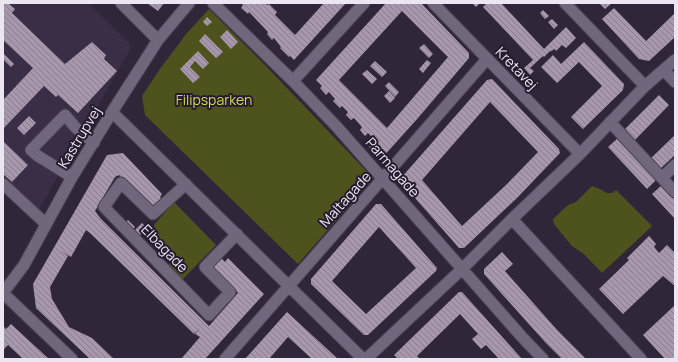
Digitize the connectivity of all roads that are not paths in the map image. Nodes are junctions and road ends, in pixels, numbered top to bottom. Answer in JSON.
{"nodes":[{"id":1,"x":121,"y":3,"type":"edge"},
{"id":2,"x":190,"y":3,"type":"edge"},
{"id":3,"x":213,"y":3,"type":"edge"},
{"id":4,"x":364,"y":3,"type":"edge"},
{"id":5,"x":433,"y":3,"type":"edge"},
{"id":6,"x":565,"y":3,"type":"edge"},
{"id":7,"x":158,"y":40,"type":"junction"},
{"id":8,"x":487,"y":59,"type":"junction"},
{"id":9,"x":675,"y":60,"type":"edge"},
{"id":10,"x":664,"y":70,"type":"junction"},
{"id":11,"x":293,"y":81,"type":"junction"},
{"id":12,"x":675,"y":82,"type":"edge"},
{"id":13,"x":644,"y":86,"type":"junction"},
{"id":14,"x":112,"y":112,"type":"junction"},
{"id":15,"x":610,"y":122,"type":"junction"},
{"id":16,"x":94,"y":142,"type":"junction"},
{"id":17,"x":580,"y":154,"type":"junction"},
{"id":18,"x":675,"y":165,"type":"edge"},
{"id":19,"x":72,"y":177,"type":"junction"},
{"id":20,"x":662,"y":178,"type":"junction"},
{"id":21,"x":384,"y":179,"type":"junction"},
{"id":22,"x":3,"y":184,"type":"edge"},
{"id":23,"x":186,"y":184,"type":"junction"},
{"id":24,"x":675,"y":192,"type":"edge"},
{"id":25,"x":512,"y":219,"type":"junction"},
{"id":26,"x":46,"y":224,"type":"junction"},
{"id":27,"x":237,"y":234,"type":"junction"},
{"id":28,"x":462,"y":269,"type":"junction"},
{"id":29,"x":289,"y":286,"type":"junction"},
{"id":30,"x":3,"y":293,"type":"edge"},
{"id":31,"x":72,"y":359,"type":"edge"},
{"id":32,"x":225,"y":359,"type":"edge"},
{"id":33,"x":365,"y":359,"type":"edge"},
{"id":34,"x":543,"y":359,"type":"edge"},
{"id":35,"x":641,"y":359,"type":"edge"}],
"edges":[{"from":1,"to":7,"type":"street"},
{"from":2,"to":7,"type":"street","name":"Kastrupvej"},
{"from":3,"to":11,"type":"street","name":"Parmagade"},
{"from":4,"to":11,"type":"street"},
{"from":5,"to":8,"type":"street","name":"Kretavej"},
{"from":6,"to":13,"type":"street"},
{"from":7,"to":14,"type":"street","name":"Kastrupvej"},
{"from":8,"to":17,"type":"street","name":"Kretavej"},
{"from":8,"to":21,"type":"street","name":"Maltagade"},
{"from":9,"to":10,"type":"street"},
{"from":10,"to":12,"type":"street"},
{"from":10,"to":13,"type":"street"},
{"from":11,"to":21,"type":"street","name":"Parmagade"},
{"from":13,"to":15,"type":"street"},
{"from":14,"to":16,"type":"street","name":"Kastrupvej"},
{"from":14,"to":23,"type":"street"},
{"from":15,"to":17,"type":"street"},
{"from":15,"to":20,"type":"street"},
{"from":16,"to":19,"type":"street","name":"Kastrupvej"},
{"from":16,"to":19,"type":"street"},
{"from":17,"to":25,"type":"street"},
{"from":18,"to":20,"type":"street"},
{"from":19,"to":26,"type":"street","name":"Kastrupvej"},
{"from":20,"to":24,"type":"street"},
{"from":21,"to":28,"type":"street","name":"Parmagade"},
{"from":21,"to":29,"type":"street","name":"Maltagade"},
{"from":22,"to":26,"type":"street"},
{"from":23,"to":27,"type":"street"},
{"from":23,"to":27,"type":"street","name":"Elbagade"},
{"from":25,"to":28,"type":"street"},
{"from":25,"to":35,"type":"street"},
{"from":26,"to":30,"type":"street","name":"Kastrupvej"},
{"from":27,"to":29,"type":"street"},
{"from":28,"to":33,"type":"street"},
{"from":28,"to":34,"type":"street","name":"Parmagade"},
{"from":29,"to":32,"type":"street","name":"Maltagade"},
{"from":29,"to":33,"type":"street"},
{"from":30,"to":31,"type":"street"}]}
